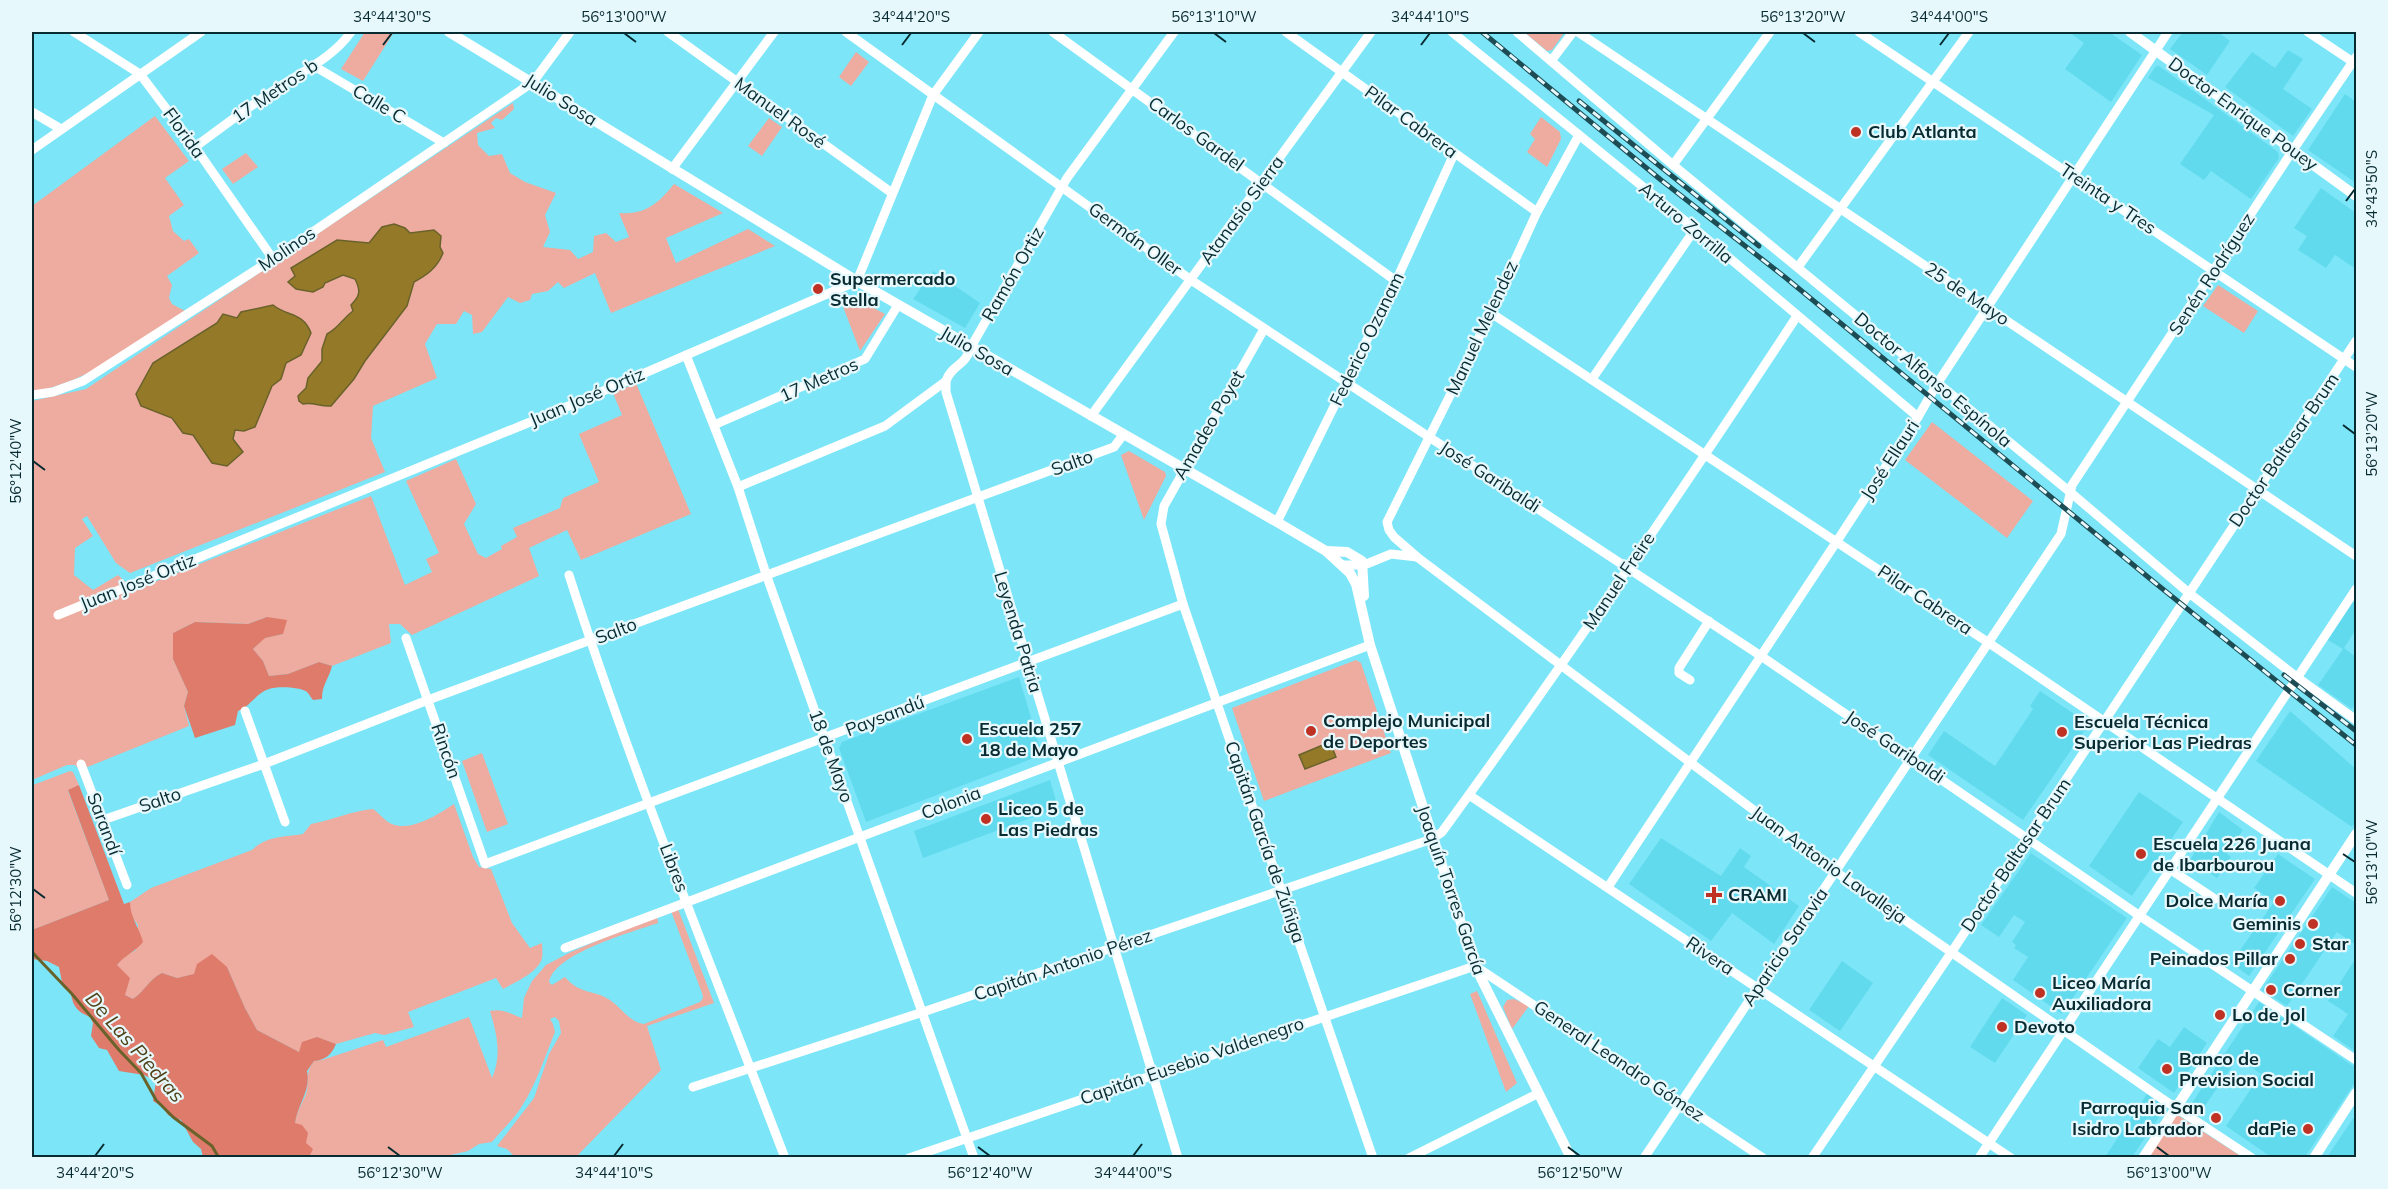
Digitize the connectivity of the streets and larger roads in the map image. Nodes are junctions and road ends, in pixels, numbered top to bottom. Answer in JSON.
{"nodes":[{"id":1,"x":74,"y":32,"type":"edge"},
{"id":2,"x":201,"y":32,"type":"edge"},
{"id":3,"x":351,"y":32,"type":"edge"},
{"id":4,"x":449,"y":32,"type":"edge"},
{"id":5,"x":570,"y":32,"type":"edge"},
{"id":6,"x":668,"y":32,"type":"edge"},
{"id":7,"x":774,"y":32,"type":"edge"},
{"id":8,"x":846,"y":32,"type":"edge"},
{"id":9,"x":979,"y":32,"type":"edge"},
{"id":10,"x":1053,"y":32,"type":"edge"},
{"id":11,"x":1174,"y":32,"type":"edge"},
{"id":12,"x":1286,"y":32,"type":"edge"},
{"id":13,"x":1371,"y":32,"type":"edge"},
{"id":14,"x":1452,"y":32,"type":"edge"},
{"id":15,"x":1517,"y":32,"type":"edge"},
{"id":16,"x":1573,"y":32,"type":"edge"},
{"id":17,"x":1578,"y":32,"type":"edge"},
{"id":18,"x":1770,"y":32,"type":"edge"},
{"id":19,"x":1859,"y":32,"type":"edge"},
{"id":20,"x":1969,"y":32,"type":"edge"},
{"id":21,"x":2130,"y":32,"type":"edge"},
{"id":22,"x":2168,"y":32,"type":"edge"},
{"id":23,"x":2308,"y":32,"type":"edge"},
{"id":24,"x":2156,"y":50,"type":"junction"},
{"id":25,"x":1551,"y":61,"type":"junction"},
{"id":26,"x":2355,"y":61,"type":"edge"},
{"id":27,"x":314,"y":66,"type":"junction"},
{"id":28,"x":1341,"y":72,"type":"junction"},
{"id":29,"x":140,"y":74,"type":"junction"},
{"id":30,"x":1933,"y":81,"type":"junction"},
{"id":31,"x":533,"y":82,"type":"junction"},
{"id":32,"x":737,"y":82,"type":"junction"},
{"id":33,"x":1132,"y":89,"type":"junction"},
{"id":34,"x":933,"y":95,"type":"junction"},
{"id":35,"x":32,"y":112,"type":"edge"},
{"id":36,"x":1706,"y":119,"type":"junction"},
{"id":37,"x":61,"y":129,"type":"junction"},
{"id":38,"x":1579,"y":135,"type":"junction"},
{"id":39,"x":444,"y":143,"type":"junction"},
{"id":40,"x":195,"y":147,"type":"junction"},
{"id":41,"x":32,"y":150,"type":"edge"},
{"id":42,"x":2293,"y":150,"type":"junction"},
{"id":43,"x":1454,"y":154,"type":"junction"},
{"id":44,"x":1673,"y":165,"type":"junction"},
{"id":45,"x":672,"y":169,"type":"junction"},
{"id":46,"x":2074,"y":176,"type":"junction"},
{"id":47,"x":1263,"y":182,"type":"junction"},
{"id":48,"x":1062,"y":187,"type":"junction"},
{"id":49,"x":892,"y":193,"type":"junction"},
{"id":50,"x":2356,"y":196,"type":"edge"},
{"id":51,"x":1841,"y":209,"type":"junction"},
{"id":52,"x":1537,"y":212,"type":"junction"},
{"id":53,"x":1695,"y":230,"type":"junction"},
{"id":54,"x":273,"y":259,"type":"junction"},
{"id":55,"x":1798,"y":267,"type":"junction"},
{"id":56,"x":2213,"y":271,"type":"junction"},
{"id":57,"x":1191,"y":280,"type":"junction"},
{"id":58,"x":857,"y":281,"type":"junction"},
{"id":59,"x":1396,"y":281,"type":"junction"},
{"id":60,"x":898,"y":305,"type":"junction"},
{"id":61,"x":1987,"y":308,"type":"junction"},
{"id":62,"x":1491,"y":313,"type":"junction"},
{"id":63,"x":1797,"y":316,"type":"junction"},
{"id":64,"x":1264,"y":329,"type":"junction"},
{"id":65,"x":2356,"y":341,"type":"edge"},
{"id":66,"x":971,"y":347,"type":"junction"},
{"id":67,"x":686,"y":355,"type":"junction"},
{"id":68,"x":2344,"y":359,"type":"junction"},
{"id":69,"x":2356,"y":367,"type":"edge"},
{"id":70,"x":1592,"y":379,"type":"junction"},
{"id":71,"x":946,"y":381,"type":"junction"},
{"id":72,"x":1346,"y":382,"type":"junction"},
{"id":73,"x":1937,"y":384,"type":"junction"},
{"id":74,"x":32,"y":395,"type":"edge"},
{"id":75,"x":2128,"y":402,"type":"junction"},
{"id":76,"x":1091,"y":416,"type":"junction"},
{"id":77,"x":1918,"y":417,"type":"junction"},
{"id":78,"x":714,"y":425,"type":"junction"},
{"id":79,"x":1123,"y":435,"type":"junction"},
{"id":80,"x":1430,"y":438,"type":"junction"},
{"id":81,"x":1706,"y":454,"type":"junction"},
{"id":82,"x":1184,"y":469,"type":"junction"},
{"id":83,"x":738,"y":487,"type":"junction"},
{"id":84,"x":2257,"y":490,"type":"junction"},
{"id":85,"x":2070,"y":494,"type":"junction"},
{"id":86,"x":977,"y":498,"type":"junction"},
{"id":87,"x":1277,"y":522,"type":"junction"},
{"id":88,"x":1387,"y":522,"type":"joint"},
{"id":89,"x":1161,"y":524,"type":"joint"},
{"id":90,"x":1837,"y":541,"type":"junction"},
{"id":91,"x":1326,"y":551,"type":"junction"},
{"id":92,"x":2356,"y":556,"type":"edge"},
{"id":93,"x":1417,"y":557,"type":"junction"},
{"id":94,"x":1341,"y":565,"type":"junction"},
{"id":95,"x":1364,"y":565,"type":"junction"},
{"id":96,"x":1628,"y":568,"type":"junction"},
{"id":97,"x":766,"y":574,"type":"junction"},
{"id":98,"x":569,"y":575,"type":"dead end"},
{"id":99,"x":2356,"y":589,"type":"edge"},
{"id":100,"x":2189,"y":593,"type":"junction"},
{"id":101,"x":1183,"y":604,"type":"junction"},
{"id":102,"x":58,"y":615,"type":"dead end"},
{"id":103,"x":1709,"y":621,"type":"junction"},
{"id":104,"x":406,"y":638,"type":"dead end"},
{"id":105,"x":590,"y":641,"type":"junction"},
{"id":106,"x":1989,"y":643,"type":"junction"},
{"id":107,"x":1370,"y":645,"type":"junction"},
{"id":108,"x":1761,"y":656,"type":"junction"},
{"id":109,"x":1028,"y":661,"type":"junction"},
{"id":110,"x":1561,"y":665,"type":"junction"},
{"id":111,"x":2298,"y":678,"type":"junction"},
{"id":112,"x":1689,"y":680,"type":"dead end"},
{"id":113,"x":428,"y":700,"type":"junction"},
{"id":114,"x":1218,"y":703,"type":"junction"},
{"id":115,"x":245,"y":711,"type":"dead end"},
{"id":116,"x":2356,"y":720,"type":"edge"},
{"id":117,"x":2105,"y":722,"type":"junction"},
{"id":118,"x":825,"y":739,"type":"junction"},
{"id":119,"x":1911,"y":758,"type":"junction"},
{"id":120,"x":1058,"y":762,"type":"junction"},
{"id":121,"x":81,"y":764,"type":"dead end"},
{"id":122,"x":264,"y":764,"type":"junction"},
{"id":123,"x":1690,"y":764,"type":"junction"},
{"id":124,"x":1469,"y":795,"type":"junction"},
{"id":125,"x":2219,"y":798,"type":"junction"},
{"id":126,"x":649,"y":804,"type":"junction"},
{"id":127,"x":104,"y":820,"type":"junction"},
{"id":128,"x":285,"y":822,"type":"dead end"},
{"id":129,"x":2356,"y":834,"type":"edge"},
{"id":130,"x":860,"y":837,"type":"junction"},
{"id":131,"x":2027,"y":838,"type":"junction"},
{"id":132,"x":1432,"y":839,"type":"junction"},
{"id":133,"x":486,"y":864,"type":"joint"},
{"id":134,"x":2171,"y":870,"type":"junction"},
{"id":135,"x":1836,"y":872,"type":"junction"},
{"id":136,"x":2329,"y":875,"type":"junction"},
{"id":137,"x":127,"y":885,"type":"dead end"},
{"id":138,"x":1608,"y":887,"type":"junction"},
{"id":139,"x":1281,"y":890,"type":"junction"},
{"id":140,"x":2356,"y":893,"type":"edge"},
{"id":141,"x":2215,"y":899,"type":"dead end"},
{"id":142,"x":687,"y":902,"type":"junction"},
{"id":143,"x":2140,"y":916,"type":"junction"},
{"id":144,"x":1113,"y":947,"type":"junction"},
{"id":145,"x":565,"y":948,"type":"dead end"},
{"id":146,"x":1951,"y":952,"type":"junction"},
{"id":147,"x":1474,"y":966,"type":"junction"},
{"id":148,"x":1757,"y":989,"type":"junction"},
{"id":149,"x":2253,"y":990,"type":"junction"},
{"id":150,"x":922,"y":1012,"type":"junction"},
{"id":151,"x":1325,"y":1017,"type":"junction"},
{"id":152,"x":2064,"y":1029,"type":"junction"},
{"id":153,"x":2356,"y":1060,"type":"edge"},
{"id":154,"x":1874,"y":1066,"type":"junction"},
{"id":155,"x":750,"y":1067,"type":"junction"},
{"id":156,"x":1152,"y":1074,"type":"junction"},
{"id":157,"x":693,"y":1087,"type":"dead end"},
{"id":158,"x":2356,"y":1093,"type":"edge"},
{"id":159,"x":1537,"y":1094,"type":"junction"},
{"id":160,"x":1681,"y":1102,"type":"junction"},
{"id":161,"x":2175,"y":1107,"type":"junction"},
{"id":162,"x":967,"y":1138,"type":"junction"},
{"id":163,"x":1989,"y":1142,"type":"junction"},
{"id":164,"x":785,"y":1158,"type":"edge"},
{"id":165,"x":909,"y":1158,"type":"edge"},
{"id":166,"x":974,"y":1158,"type":"edge"},
{"id":167,"x":1178,"y":1158,"type":"edge"},
{"id":168,"x":1373,"y":1158,"type":"edge"},
{"id":169,"x":1408,"y":1158,"type":"edge"},
{"id":170,"x":1571,"y":1158,"type":"edge"},
{"id":171,"x":1644,"y":1158,"type":"edge"},
{"id":172,"x":1763,"y":1158,"type":"edge"},
{"id":173,"x":1812,"y":1158,"type":"edge"},
{"id":174,"x":1979,"y":1158,"type":"edge"},
{"id":175,"x":2010,"y":1158,"type":"edge"},
{"id":176,"x":2143,"y":1158,"type":"edge"},
{"id":177,"x":2252,"y":1158,"type":"edge"},
{"id":178,"x":2314,"y":1158,"type":"edge"}],
"edges":[{"from":1,"to":29,"type":"street","name":"Florida"},
{"from":2,"to":29,"type":"street"},
{"from":3,"to":27,"type":"street","name":"17 Metros b"},
{"from":4,"to":31,"type":"street","name":"Julio Sosa"},
{"from":5,"to":31,"type":"street","name":"Molinos"},
{"from":6,"to":32,"type":"street","name":"Manuel Rosé"},
{"from":7,"to":32,"type":"street"},
{"from":8,"to":34,"type":"street","name":"Germán Oller"},
{"from":9,"to":34,"type":"street"},
{"from":10,"to":33,"type":"street","name":"Carlos Gardel"},
{"from":11,"to":33,"type":"street","name":"Ramón Ortiz"},
{"from":12,"to":28,"type":"street","name":"Pilar Cabrera"},
{"from":13,"to":28,"type":"street","name":"Atanasio Sierra"},
{"from":14,"to":38,"type":"street","name":"Arturo Zorrilla"},
{"from":15,"to":25,"type":"street","name":"Doctor Alfonso Espínola"},
{"from":16,"to":25,"type":"street"},
{"from":17,"to":36,"type":"street","name":"25 de Mayo"},
{"from":18,"to":36,"type":"street"},
{"from":19,"to":30,"type":"street","name":"Treinta y Tres"},
{"from":20,"to":30,"type":"street"},
{"from":21,"to":24,"type":"street","name":"Doctor Enrique Pouey"},
{"from":22,"to":24,"type":"street","name":"José Ellauri"},
{"from":23,"to":26,"type":"street"},
{"from":24,"to":42,"type":"street","name":"Doctor Enrique Pouey"},
{"from":24,"to":46,"type":"street","name":"José Ellauri"},
{"from":25,"to":44,"type":"street","name":"Doctor Alfonso Espínola"},
{"from":26,"to":42,"type":"street","name":"Senén Rodríguez"},
{"from":27,"to":39,"type":"street","name":"Calle C"},
{"from":27,"to":40,"type":"street","name":"17 Metros b"},
{"from":28,"to":43,"type":"street","name":"Pilar Cabrera"},
{"from":28,"to":47,"type":"street","name":"Atanasio Sierra"},
{"from":29,"to":37,"type":"street"},
{"from":29,"to":40,"type":"street","name":"Florida"},
{"from":30,"to":46,"type":"street","name":"Treinta y Tres"},
{"from":30,"to":51,"type":"street"},
{"from":31,"to":39,"type":"street","name":"Molinos"},
{"from":31,"to":45,"type":"street","name":"Julio Sosa"},
{"from":32,"to":45,"type":"street"},
{"from":32,"to":49,"type":"street","name":"Manuel Rosé"},
{"from":33,"to":47,"type":"street","name":"Carlos Gardel"},
{"from":33,"to":48,"type":"street","name":"Ramón Ortiz"},
{"from":34,"to":48,"type":"street","name":"Germán Oller"},
{"from":34,"to":49,"type":"street"},
{"from":35,"to":37,"type":"street"},
{"from":36,"to":44,"type":"street"},
{"from":36,"to":51,"type":"street","name":"25 de Mayo"},
{"from":37,"to":41,"type":"street"},
{"from":38,"to":52,"type":"street","name":"Manuel Melendez"},
{"from":38,"to":53,"type":"street","name":"Arturo Zorrilla"},
{"from":39,"to":54,"type":"street","name":"Molinos"},
{"from":40,"to":54,"type":"street","name":"Florida"},
{"from":42,"to":50,"type":"street","name":"Doctor Enrique Pouey"},
{"from":42,"to":56,"type":"street","name":"Senén Rodríguez"},
{"from":43,"to":52,"type":"street","name":"Pilar Cabrera"},
{"from":43,"to":59,"type":"street","name":"Federico Ozanam"},
{"from":44,"to":55,"type":"street","name":"Doctor Alfonso Espínola"},
{"from":45,"to":58,"type":"street","name":"Julio Sosa"},
{"from":46,"to":56,"type":"street","name":"Treinta y Tres"},
{"from":46,"to":61,"type":"street","name":"José Ellauri"},
{"from":47,"to":57,"type":"street","name":"Atanasio Sierra"},
{"from":47,"to":59,"type":"street","name":"Carlos Gardel"},
{"from":48,"to":57,"type":"street","name":"Germán Oller"},
{"from":48,"to":66,"type":"street","name":"Ramón Ortiz"},
{"from":49,"to":58,"type":"street"},
{"from":51,"to":55,"type":"street"},
{"from":51,"to":61,"type":"street","name":"25 de Mayo"},
{"from":52,"to":62,"type":"street","name":"Manuel Melendez"},
{"from":53,"to":63,"type":"street","name":"Arturo Zorrilla"},
{"from":53,"to":70,"type":"street"},
{"from":54,"to":74,"type":"street","name":"Molinos"},
{"from":55,"to":73,"type":"street","name":"Doctor Alfonso Espínola"},
{"from":56,"to":68,"type":"street","name":"Treinta y Tres"},
{"from":56,"to":75,"type":"street","name":"Senén Rodríguez"},
{"from":57,"to":64,"type":"street","name":"Germán Oller"},
{"from":57,"to":76,"type":"street","name":"Atanasio Sierra"},
{"from":58,"to":60,"type":"street","name":"Julio Sosa"},
{"from":58,"to":67,"type":"street","name":"Juan José Ortiz"},
{"from":59,"to":72,"type":"street","name":"Federico Ozanam"},
{"from":60,"to":66,"type":"street","name":"Julio Sosa"},
{"from":60,"to":78,"type":"street","name":"17 Metros"},
{"from":61,"to":73,"type":"street","name":"José Ellauri"},
{"from":61,"to":75,"type":"street","name":"25 de Mayo"},
{"from":62,"to":70,"type":"street","name":"Pilar Cabrera"},
{"from":62,"to":80,"type":"street","name":"Manuel Melendez"},
{"from":63,"to":77,"type":"street","name":"Arturo Zorrilla"},
{"from":63,"to":81,"type":"street","name":"Manuel Freire"},
{"from":64,"to":72,"type":"street","name":"Germán Oller"},
{"from":64,"to":82,"type":"street","name":"Amadeo Poyet"},
{"from":65,"to":68,"type":"street","name":"Doctor Baltasar Brum"},
{"from":66,"to":71,"type":"street","name":"Ramón Ortiz"},
{"from":66,"to":76,"type":"street","name":"Julio Sosa"},
{"from":67,"to":78,"type":"street","name":"18 de Mayo"},
{"from":67,"to":102,"type":"street","name":"Juan José Ortiz"},
{"from":68,"to":69,"type":"street","name":"Treinta y Tres"},
{"from":68,"to":84,"type":"street","name":"Doctor Baltasar Brum"},
{"from":70,"to":81,"type":"street","name":"Pilar Cabrera"},
{"from":71,"to":83,"type":"street","name":"Ramón Ortiz"},
{"from":71,"to":86,"type":"street","name":"Leyenda Patria"},
{"from":72,"to":80,"type":"street","name":"Germán Oller"},
{"from":72,"to":87,"type":"street","name":"Federico Ozanam"},
{"from":73,"to":77,"type":"street","name":"José Ellauri"},
{"from":73,"to":85,"type":"street","name":"Doctor Alfonso Espínola"},
{"from":75,"to":84,"type":"street","name":"25 de Mayo"},
{"from":75,"to":85,"type":"street","name":"Senén Rodríguez"},
{"from":76,"to":79,"type":"street","name":"Julio Sosa"},
{"from":77,"to":90,"type":"street","name":"José Ellauri"},
{"from":78,"to":83,"type":"street","name":"18 de Mayo"},
{"from":79,"to":82,"type":"street","name":"Julio Sosa"},
{"from":79,"to":86,"type":"street","name":"Salto"},
{"from":80,"to":88,"type":"street","name":"Manuel Melendez"},
{"from":80,"to":96,"type":"street","name":"José Garibaldi"},
{"from":81,"to":90,"type":"street","name":"Pilar Cabrera"},
{"from":81,"to":96,"type":"street","name":"Manuel Freire"},
{"from":82,"to":87,"type":"street","name":"Julio Sosa"},
{"from":82,"to":89,"type":"street","name":"Amadeo Poyet"},
{"from":83,"to":97,"type":"street","name":"18 de Mayo"},
{"from":84,"to":92,"type":"street","name":"25 de Mayo"},
{"from":84,"to":100,"type":"street","name":"Doctor Baltasar Brum"},
{"from":85,"to":100,"type":"street","name":"Doctor Alfonso Espínola"},
{"from":85,"to":106,"type":"street","name":"Aparicio Saravia"},
{"from":86,"to":97,"type":"street","name":"Salto"},
{"from":86,"to":109,"type":"street","name":"Leyenda Patria"},
{"from":87,"to":91,"type":"street","name":"Julio Sosa"},
{"from":88,"to":93,"type":"street","name":"Juan Antonio Lavalleja"},
{"from":89,"to":101,"type":"street","name":"Capitán García de Zúñiga"},
{"from":90,"to":106,"type":"street","name":"Pilar Cabrera"},
{"from":90,"to":108,"type":"street","name":"José Ellauri"},
{"from":91,"to":94,"type":"street","name":"Joaquín Torres García"},
{"from":91,"to":95,"type":"street"},
{"from":93,"to":95,"type":"street"},
{"from":93,"to":110,"type":"street","name":"Juan Antonio Lavalleja"},
{"from":94,"to":95,"type":"street"},
{"from":94,"to":107,"type":"street","name":"Joaquín Torres García"},
{"from":95,"to":107,"type":"street","name":"Joaquín Torres García"},
{"from":96,"to":103,"type":"street","name":"José Garibaldi"},
{"from":96,"to":110,"type":"street","name":"Manuel Freire"},
{"from":97,"to":105,"type":"street","name":"Salto"},
{"from":97,"to":118,"type":"street","name":"18 de Mayo"},
{"from":98,"to":105,"type":"street","name":"Libres"},
{"from":99,"to":111,"type":"street"},
{"from":100,"to":111,"type":"street","name":"Doctor Alfonso Espínola"},
{"from":100,"to":117,"type":"street","name":"Doctor Baltasar Brum"},
{"from":101,"to":109,"type":"street","name":"Paysandú"},
{"from":101,"to":114,"type":"street","name":"Capitán García de Zúñiga"},
{"from":103,"to":108,"type":"street","name":"José Garibaldi"},
{"from":103,"to":112,"type":"street"},
{"from":104,"to":113,"type":"street","name":"Rincón"},
{"from":105,"to":113,"type":"street","name":"Salto"},
{"from":105,"to":126,"type":"street","name":"Libres"},
{"from":106,"to":117,"type":"street","name":"Pilar Cabrera"},
{"from":106,"to":119,"type":"street","name":"Aparicio Saravia"},
{"from":107,"to":114,"type":"street","name":"Colonia"},
{"from":107,"to":132,"type":"street","name":"Joaquín Torres García"},
{"from":108,"to":119,"type":"street","name":"José Garibaldi"},
{"from":108,"to":123,"type":"street","name":"José Ellauri"},
{"from":109,"to":118,"type":"street","name":"Paysandú"},
{"from":109,"to":120,"type":"street","name":"Leyenda Patria"},
{"from":110,"to":123,"type":"street","name":"Juan Antonio Lavalleja"},
{"from":110,"to":124,"type":"street","name":"Manuel Freire"},
{"from":111,"to":116,"type":"street","name":"Doctor Alfonso Espínola"},
{"from":111,"to":125,"type":"street"},
{"from":113,"to":122,"type":"street","name":"Salto"},
{"from":113,"to":133,"type":"street","name":"Rincón"},
{"from":114,"to":120,"type":"street","name":"Colonia"},
{"from":114,"to":139,"type":"street","name":"Capitán García de Zúñiga"},
{"from":115,"to":122,"type":"street"},
{"from":117,"to":125,"type":"street","name":"Pilar Cabrera"},
{"from":117,"to":131,"type":"street","name":"Doctor Baltasar Brum"},
{"from":118,"to":126,"type":"street","name":"Paysandú"},
{"from":118,"to":130,"type":"street","name":"18 de Mayo"},
{"from":119,"to":131,"type":"street","name":"José Garibaldi"},
{"from":119,"to":135,"type":"street","name":"Aparicio Saravia"},
{"from":120,"to":130,"type":"street","name":"Colonia"},
{"from":120,"to":144,"type":"street","name":"Leyenda Patria"},
{"from":121,"to":127,"type":"street","name":"Sarandí"},
{"from":122,"to":127,"type":"street","name":"Salto"},
{"from":122,"to":128,"type":"street"},
{"from":123,"to":135,"type":"street","name":"Juan Antonio Lavalleja"},
{"from":123,"to":138,"type":"street","name":"José Ellauri"},
{"from":124,"to":132,"type":"street","name":"Manuel Freire"},
{"from":124,"to":138,"type":"street","name":"Rivera"},
{"from":125,"to":134,"type":"street"},
{"from":125,"to":136,"type":"street","name":"Pilar Cabrera"},
{"from":126,"to":133,"type":"street","name":"Paysandú"},
{"from":126,"to":142,"type":"street","name":"Libres"},
{"from":127,"to":137,"type":"street","name":"Sarandí"},
{"from":129,"to":136,"type":"street"},
{"from":130,"to":142,"type":"street","name":"Colonia"},
{"from":130,"to":150,"type":"street","name":"18 de Mayo"},
{"from":131,"to":143,"type":"street","name":"José Garibaldi"},
{"from":131,"to":146,"type":"street","name":"Doctor Baltasar Brum"},
{"from":132,"to":139,"type":"street","name":"Capitán Antonio Pérez"},
{"from":132,"to":147,"type":"street","name":"Joaquín Torres García"},
{"from":134,"to":141,"type":"street"},
{"from":134,"to":143,"type":"street"},
{"from":135,"to":146,"type":"street","name":"Juan Antonio Lavalleja"},
{"from":135,"to":148,"type":"street","name":"Aparicio Saravia"},
{"from":136,"to":140,"type":"street","name":"Pilar Cabrera"},
{"from":136,"to":149,"type":"street"},
{"from":138,"to":148,"type":"street","name":"Rivera"},
{"from":139,"to":144,"type":"street","name":"Capitán Antonio Pérez"},
{"from":139,"to":151,"type":"street","name":"Capitán García de Zúñiga"},
{"from":142,"to":145,"type":"street","name":"Colonia"},
{"from":142,"to":155,"type":"street","name":"Libres"},
{"from":143,"to":149,"type":"street","name":"José Garibaldi"},
{"from":143,"to":152,"type":"street"},
{"from":144,"to":150,"type":"street","name":"Capitán Antonio Pérez"},
{"from":144,"to":156,"type":"street","name":"Leyenda Patria"},
{"from":146,"to":152,"type":"street","name":"Juan Antonio Lavalleja"},
{"from":146,"to":154,"type":"street","name":"Doctor Baltasar Brum"},
{"from":147,"to":151,"type":"street","name":"Capitán Eusebio Valdenegro"},
{"from":147,"to":159,"type":"street","name":"Joaquín Torres García"},
{"from":147,"to":160,"type":"street","name":"General Leandro Gómez"},
{"from":148,"to":154,"type":"street","name":"Rivera"},
{"from":148,"to":160,"type":"street","name":"Aparicio Saravia"},
{"from":149,"to":153,"type":"street","name":"José Garibaldi"},
{"from":149,"to":161,"type":"street"},
{"from":150,"to":155,"type":"street","name":"Capitán Antonio Pérez"},
{"from":150,"to":162,"type":"street","name":"18 de Mayo"},
{"from":151,"to":156,"type":"street","name":"Capitán Eusebio Valdenegro"},
{"from":151,"to":168,"type":"street","name":"Capitán García de Zúñiga"},
{"from":152,"to":161,"type":"street","name":"Juan Antonio Lavalleja"},
{"from":152,"to":163,"type":"street"},
{"from":154,"to":163,"type":"street","name":"Rivera"},
{"from":154,"to":173,"type":"street","name":"Doctor Baltasar Brum"},
{"from":155,"to":157,"type":"street","name":"Capitán Antonio Pérez"},
{"from":155,"to":164,"type":"street","name":"Libres"},
{"from":156,"to":162,"type":"street","name":"Capitán Eusebio Valdenegro"},
{"from":156,"to":167,"type":"street","name":"Leyenda Patria"},
{"from":158,"to":178,"type":"street"},
{"from":159,"to":169,"type":"street"},
{"from":159,"to":170,"type":"street","name":"Joaquín Torres García"},
{"from":160,"to":171,"type":"street","name":"Aparicio Saravia"},
{"from":160,"to":172,"type":"street","name":"General Leandro Gómez"},
{"from":161,"to":176,"type":"street"},
{"from":161,"to":177,"type":"street","name":"Juan Antonio Lavalleja"},
{"from":162,"to":165,"type":"street","name":"Capitán Eusebio Valdenegro"},
{"from":162,"to":166,"type":"street","name":"18 de Mayo"},
{"from":163,"to":174,"type":"street"},
{"from":163,"to":175,"type":"street","name":"Rivera"}]}
